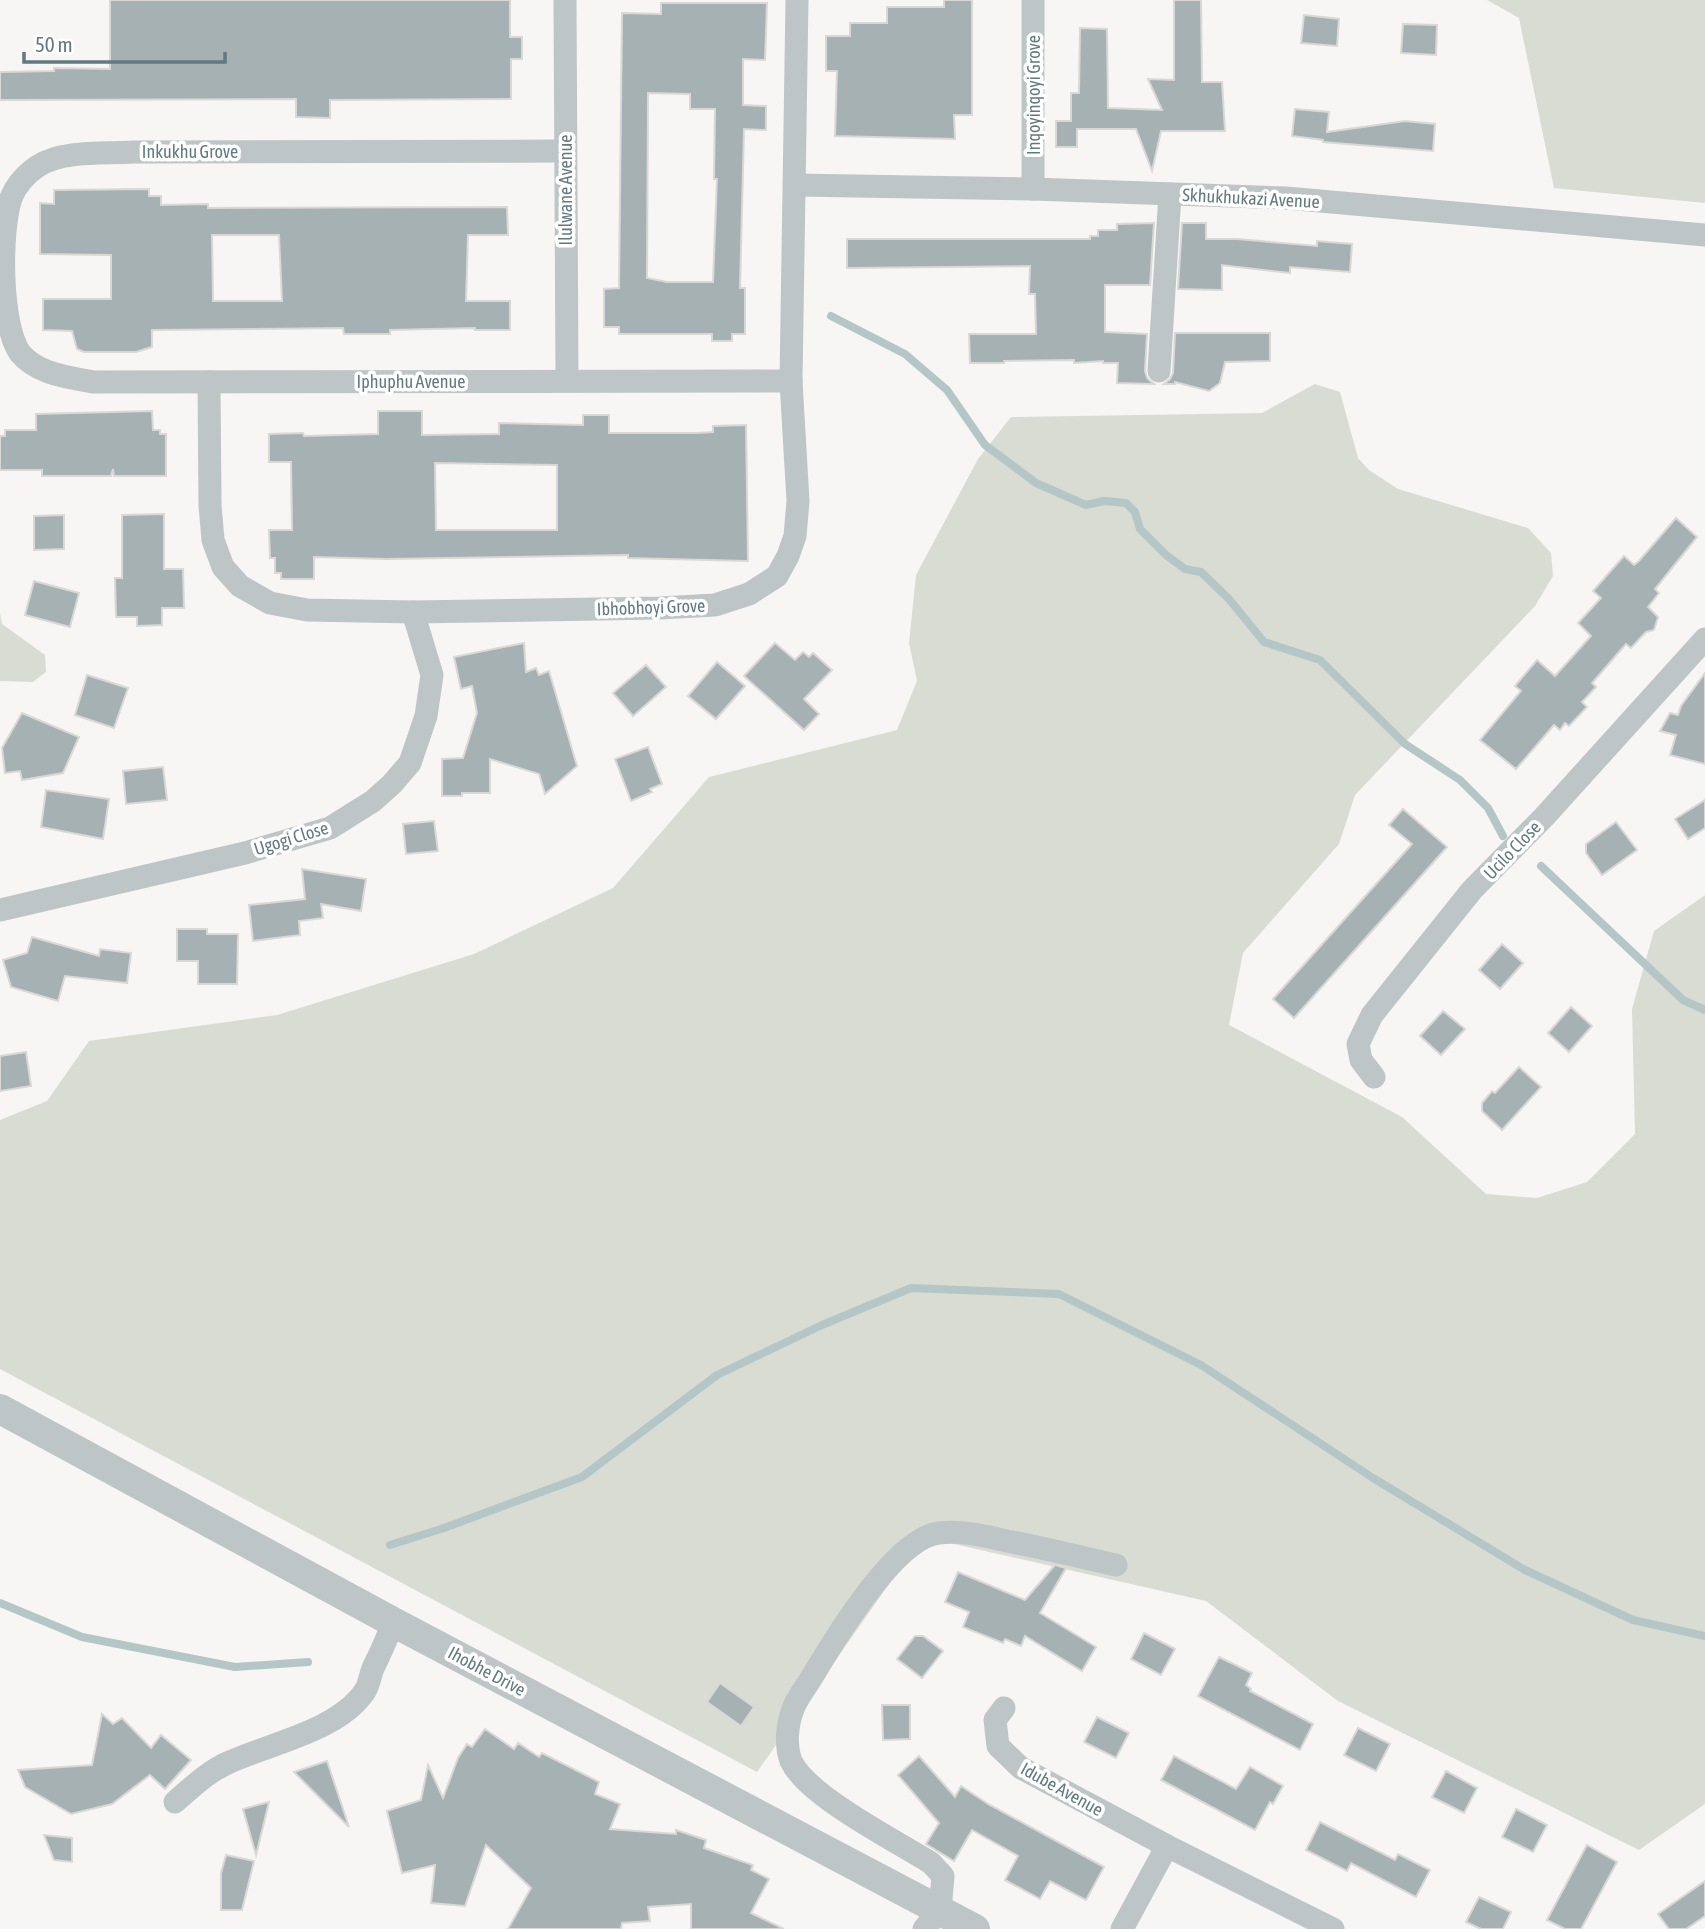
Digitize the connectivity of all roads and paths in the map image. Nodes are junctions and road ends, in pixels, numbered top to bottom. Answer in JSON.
{"nodes":[{"id":1,"x":565,"y":0,"type":"edge"},
{"id":2,"x":797,"y":0,"type":"edge"},
{"id":3,"x":1033,"y":0,"type":"edge"},
{"id":4,"x":565,"y":151,"type":"junction"},
{"id":5,"x":796,"y":185,"type":"junction"},
{"id":6,"x":1033,"y":190,"type":"junction"},
{"id":7,"x":1170,"y":194,"type":"junction"},
{"id":8,"x":1705,"y":235,"type":"edge"},
{"id":9,"x":33,"y":365,"type":"joint"},
{"id":10,"x":1159,"y":370,"type":"dead end"},
{"id":11,"x":567,"y":380,"type":"junction"},
{"id":12,"x":791,"y":381,"type":"junction"},
{"id":13,"x":208,"y":382,"type":"junction"},
{"id":14,"x":413,"y":612,"type":"junction"},
{"id":15,"x":1705,"y":639,"type":"edge"},
{"id":16,"x":0,"y":910,"type":"edge"},
{"id":17,"x":1374,"y":1077,"type":"dead end"},
{"id":18,"x":0,"y":1409,"type":"edge"},
{"id":19,"x":1116,"y":1565,"type":"dead end"},
{"id":20,"x":393,"y":1622,"type":"junction"},
{"id":21,"x":1004,"y":1708,"type":"dead end"},
{"id":22,"x":175,"y":1802,"type":"dead end"},
{"id":23,"x":1167,"y":1846,"type":"junction"},
{"id":24,"x":932,"y":1920,"type":"edge"},
{"id":25,"x":975,"y":1929,"type":"edge"},
{"id":26,"x":1122,"y":1929,"type":"edge"},
{"id":27,"x":1333,"y":1929,"type":"edge"}],
"edges":[{"from":1,"to":4,"type":"street","name":"Ilulwane Avenue"},
{"from":2,"to":5,"type":"street","name":"Ibhobhoyi Grove"},
{"from":3,"to":6,"type":"street","name":"Inqoyinqoyi Grove"},
{"from":4,"to":9,"type":"street","name":"Inkukhu Grove"},
{"from":4,"to":11,"type":"street","name":"Ilulwane Avenue"},
{"from":5,"to":6,"type":"street","name":"Skhukhukazi Avenue"},
{"from":5,"to":12,"type":"street","name":"Ibhobhoyi Grove"},
{"from":6,"to":7,"type":"street","name":"Skhukhukazi Avenue"},
{"from":7,"to":8,"type":"street","name":"Skhukhukazi Avenue"},
{"from":7,"to":10,"type":"street"},
{"from":9,"to":13,"type":"street","name":"Iphuphu Avenue"},
{"from":11,"to":12,"type":"street","name":"Iphuphu Avenue"},
{"from":11,"to":13,"type":"street","name":"Iphuphu Avenue"},
{"from":12,"to":14,"type":"street","name":"Ibhobhoyi Grove"},
{"from":13,"to":14,"type":"street","name":"Ibhobhoyi Grove"},
{"from":14,"to":16,"type":"street","name":"Ugogi Close"},
{"from":15,"to":17,"type":"street","name":"Ucilo Close"},
{"from":18,"to":20,"type":"street","name":"Ihobhe Drive"},
{"from":19,"to":24,"type":"street"},
{"from":20,"to":22,"type":"street"},
{"from":20,"to":24,"type":"street","name":"Ihobhe Drive"},
{"from":21,"to":23,"type":"street","name":"Idube Avenue"},
{"from":23,"to":26,"type":"street"},
{"from":23,"to":27,"type":"street","name":"Idube Avenue"},
{"from":24,"to":25,"type":"street","name":"Ihobhe Drive"}]}
